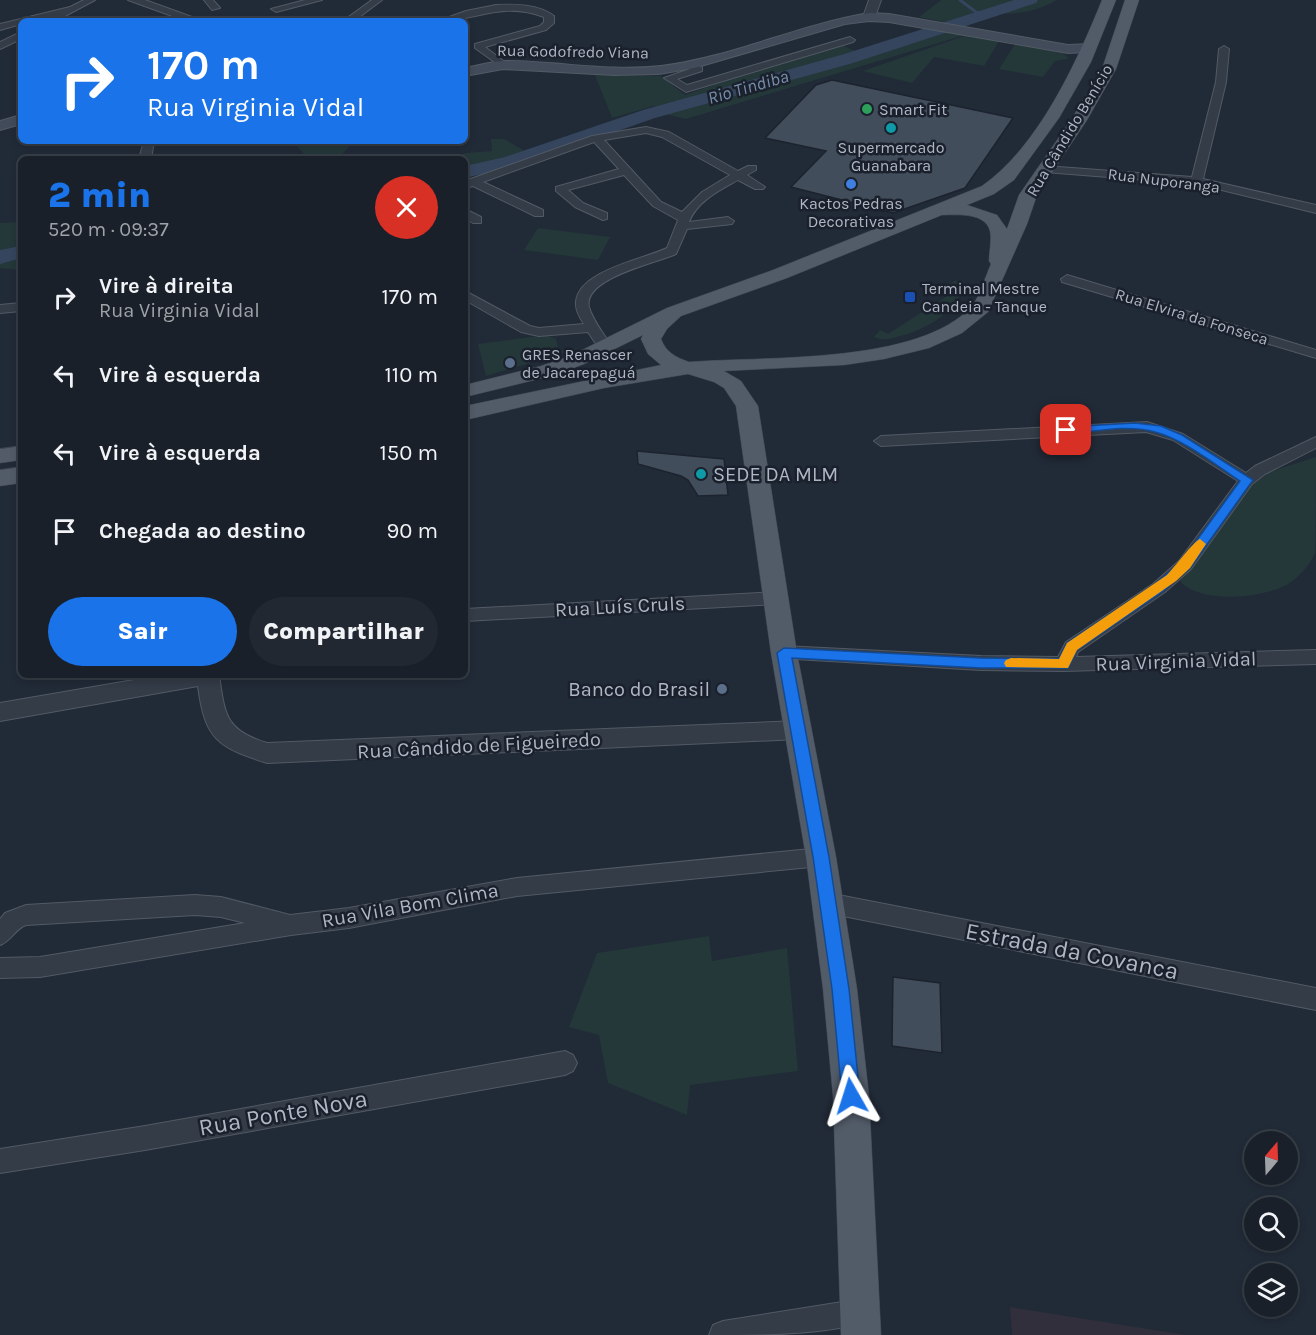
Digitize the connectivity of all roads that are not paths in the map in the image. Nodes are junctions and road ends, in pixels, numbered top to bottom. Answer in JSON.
{"nodes":[{"id":1,"x":90,"y":0,"type":"edge"},
{"id":2,"x":134,"y":0,"type":"edge"},
{"id":3,"x":207,"y":0,"type":"edge"},
{"id":4,"x":364,"y":0,"type":"edge"},
{"id":5,"x":378,"y":0,"type":"edge"},
{"id":6,"x":874,"y":0,"type":"edge"},
{"id":7,"x":1109,"y":0,"type":"edge"},
{"id":8,"x":1132,"y":0,"type":"edge"},
{"id":9,"x":316,"y":1,"type":"edge"},
{"id":10,"x":215,"y":8,"type":"dead end"},
{"id":11,"x":72,"y":9,"type":"junction"},
{"id":12,"x":276,"y":9,"type":"dead end"},
{"id":13,"x":304,"y":15,"type":"dead end"},
{"id":14,"x":869,"y":17,"type":"junction"},
{"id":15,"x":34,"y":18,"type":"edge"},
{"id":16,"x":54,"y":18,"type":"edge"},
{"id":17,"x":188,"y":18,"type":"edge"},
{"id":18,"x":345,"y":18,"type":"edge"},
{"id":19,"x":352,"y":18,"type":"edge"},
{"id":20,"x":453,"y":18,"type":"edge"},
{"id":21,"x":18,"y":22,"type":"edge"},
{"id":22,"x":0,"y":27,"type":"edge"},
{"id":23,"x":18,"y":37,"type":"edge"},
{"id":24,"x":850,"y":40,"type":"dead end"},
{"id":25,"x":468,"y":41,"type":"edge"},
{"id":26,"x":0,"y":46,"type":"edge"},
{"id":27,"x":478,"y":46,"type":"junction"},
{"id":28,"x":1224,"y":49,"type":"dead end"},
{"id":29,"x":1088,"y":53,"type":"junction"},
{"id":30,"x":503,"y":65,"type":"junction"},
{"id":31,"x":689,"y":65,"type":"junction"},
{"id":32,"x":468,"y":71,"type":"edge"},
{"id":33,"x":18,"y":120,"type":"edge"},
{"id":34,"x":0,"y":126,"type":"edge"},
{"id":35,"x":596,"y":138,"type":"junction"},
{"id":36,"x":752,"y":168,"type":"dead end"},
{"id":37,"x":1045,"y":169,"type":"junction"},
{"id":38,"x":625,"y":171,"type":"junction"},
{"id":39,"x":738,"y":176,"type":"junction"},
{"id":40,"x":1197,"y":181,"type":"junction"},
{"id":41,"x":469,"y":183,"type":"edge"},
{"id":42,"x":759,"y":187,"type":"dead end"},
{"id":43,"x":1316,"y":209,"type":"edge"},
{"id":44,"x":940,"y":211,"type":"junction"},
{"id":45,"x":539,"y":213,"type":"dead end"},
{"id":46,"x":468,"y":215,"type":"edge"},
{"id":47,"x":603,"y":216,"type":"dead end"},
{"id":48,"x":477,"y":220,"type":"dead end"},
{"id":49,"x":728,"y":221,"type":"dead end"},
{"id":50,"x":683,"y":222,"type":"junction"},
{"id":51,"x":997,"y":271,"type":"junction"},
{"id":52,"x":1067,"y":279,"type":"dead end"},
{"id":53,"x":468,"y":297,"type":"edge"},
{"id":54,"x":18,"y":307,"type":"edge"},
{"id":55,"x":0,"y":309,"type":"edge"},
{"id":56,"x":674,"y":312,"type":"junction"},
{"id":57,"x":594,"y":327,"type":"junction"},
{"id":58,"x":605,"y":346,"type":"junction"},
{"id":59,"x":1316,"y":354,"type":"edge"},
{"id":60,"x":808,"y":361,"type":"junction"},
{"id":61,"x":688,"y":368,"type":"junction"},
{"id":62,"x":468,"y":390,"type":"edge"},
{"id":63,"x":747,"y":406,"type":"junction"},
{"id":64,"x":468,"y":412,"type":"edge"},
{"id":65,"x":881,"y":441,"type":"dead end"},
{"id":66,"x":1316,"y":442,"type":"edge"},
{"id":67,"x":18,"y":457,"type":"edge"},
{"id":68,"x":6,"y":474,"type":"edge"},
{"id":69,"x":1247,"y":480,"type":"junction"},
{"id":70,"x":776,"y":598,"type":"junction"},
{"id":71,"x":468,"y":615,"type":"edge"},
{"id":72,"x":784,"y":653,"type":"junction"},
{"id":73,"x":1316,"y":657,"type":"edge"},
{"id":74,"x":1063,"y":664,"type":"junction"},
{"id":75,"x":191,"y":678,"type":"edge"},
{"id":76,"x":209,"y":678,"type":"edge"},
{"id":77,"x":0,"y":712,"type":"edge"},
{"id":78,"x":799,"y":730,"type":"junction"},
{"id":79,"x":821,"y":857,"type":"junction"},
{"id":80,"x":828,"y":903,"type":"junction"},
{"id":81,"x":291,"y":925,"type":"junction"},
{"id":82,"x":0,"y":935,"type":"edge"},
{"id":83,"x":0,"y":968,"type":"edge"},
{"id":84,"x":1316,"y":999,"type":"edge"},
{"id":85,"x":565,"y":1063,"type":"dead end"},
{"id":86,"x":0,"y":1161,"type":"edge"},
{"id":87,"x":861,"y":1324,"type":"edge"},
{"id":88,"x":723,"y":1335,"type":"edge"}],
"edges":[{"from":1,"to":11,"type":"street"},
{"from":2,"to":17,"type":"street"},
{"from":3,"to":10,"type":"street"},
{"from":4,"to":18,"type":"street"},
{"from":5,"to":19,"type":"street"},
{"from":6,"to":14,"type":"street"},
{"from":7,"to":29,"type":"main road","name":"Rua Cândido Benício"},
{"from":8,"to":37,"type":"main road","name":"Rua Cândido Benício"},
{"from":9,"to":12,"type":"street"},
{"from":9,"to":13,"type":"street"},
{"from":11,"to":15,"type":"street"},
{"from":11,"to":16,"type":"street"},
{"from":14,"to":29,"type":"main road","name":"Rua Godofredo Viana"},
{"from":14,"to":31,"type":"main road","name":"Rua Godofredo Viana"},
{"from":20,"to":27,"type":"street"},
{"from":21,"to":22,"type":"street"},
{"from":23,"to":26,"type":"street"},
{"from":24,"to":31,"type":"street"},
{"from":25,"to":27,"type":"street"},
{"from":27,"to":30,"type":"street"},
{"from":28,"to":40,"type":"street"},
{"from":29,"to":44,"type":"main road","name":"Rua Cândido Benício"},
{"from":30,"to":31,"type":"main road","name":"Rua Godofredo Viana"},
{"from":30,"to":32,"type":"main road","name":"Rua Godofredo Viana"},
{"from":33,"to":34,"type":"main road"},
{"from":35,"to":38,"type":"street"},
{"from":35,"to":39,"type":"street"},
{"from":35,"to":41,"type":"street"},
{"from":36,"to":39,"type":"street"},
{"from":37,"to":40,"type":"street","name":"Rua Nuporanga"},
{"from":37,"to":51,"type":"main road","name":"Rua Cândido Benício"},
{"from":38,"to":47,"type":"street"},
{"from":38,"to":50,"type":"street"},
{"from":39,"to":42,"type":"street"},
{"from":39,"to":50,"type":"street"},
{"from":40,"to":43,"type":"street","name":"Rua Nuporanga"},
{"from":41,"to":45,"type":"street"},
{"from":44,"to":51,"type":"main road"},
{"from":44,"to":56,"type":"main road","name":"Rua Cândido Benício"},
{"from":46,"to":48,"type":"street"},
{"from":49,"to":50,"type":"street"},
{"from":50,"to":57,"type":"street"},
{"from":51,"to":60,"type":"main road","name":"Rua Cândido Benício"},
{"from":52,"to":59,"type":"street","name":"Rua Elvira da Fonseca"},
{"from":53,"to":57,"type":"street"},
{"from":54,"to":55,"type":"street"},
{"from":56,"to":58,"type":"main road","name":"Rua Cândido Benício"},
{"from":56,"to":61,"type":"main road"},
{"from":57,"to":58,"type":"street"},
{"from":58,"to":62,"type":"main road","name":"Rua Cândido Benício"},
{"from":60,"to":61,"type":"main road","name":"Rua Cândido Benício"},
{"from":60,"to":63,"type":"main road"},
{"from":61,"to":63,"type":"main road"},
{"from":61,"to":64,"type":"main road","name":"Rua Cândido Benício"},
{"from":63,"to":70,"type":"main road"},
{"from":65,"to":69,"type":"street"},
{"from":66,"to":69,"type":"street"},
{"from":67,"to":68,"type":"main road"},
{"from":69,"to":74,"type":"street"},
{"from":70,"to":71,"type":"street","name":"Rua Luís Cruls"},
{"from":70,"to":72,"type":"main road"},
{"from":72,"to":74,"type":"street","name":"Rua Virginia Vidal"},
{"from":72,"to":78,"type":"main road"},
{"from":73,"to":74,"type":"street","name":"Rua Virginia Vidal"},
{"from":75,"to":77,"type":"street"},
{"from":76,"to":78,"type":"street","name":"Rua Cândido de Figueiredo"},
{"from":78,"to":79,"type":"main road"},
{"from":79,"to":80,"type":"main road"},
{"from":79,"to":81,"type":"street","name":"Rua Vila Bom Clima"},
{"from":80,"to":84,"type":"street","name":"Estrada da Covanca"},
{"from":80,"to":87,"type":"main road"},
{"from":81,"to":82,"type":"street"},
{"from":81,"to":83,"type":"street","name":"Rua Vila Bom Clima"},
{"from":85,"to":86,"type":"street","name":"Rua Ponte Nova"},
{"from":87,"to":88,"type":"street"}]}
